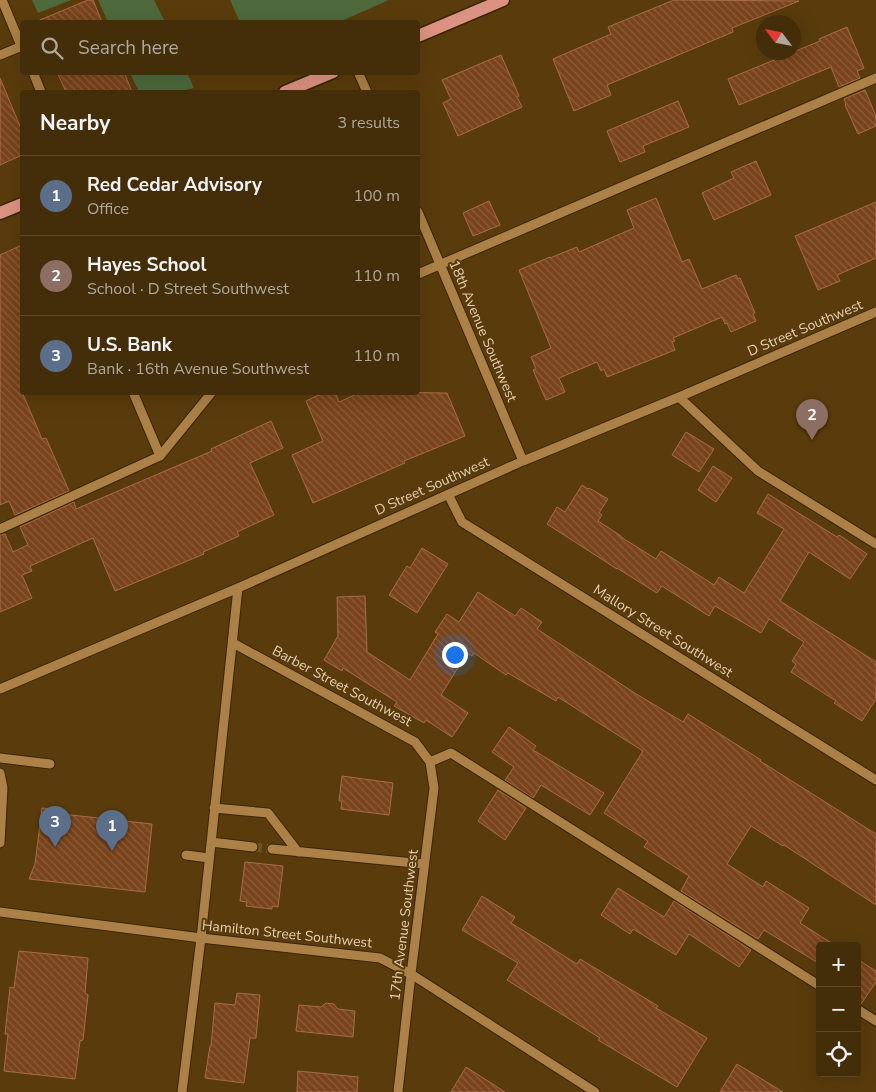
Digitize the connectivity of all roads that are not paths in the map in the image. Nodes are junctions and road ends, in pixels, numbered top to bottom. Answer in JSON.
{"nodes":[{"id":1,"x":2,"y":0,"type":"edge"},
{"id":2,"x":503,"y":0,"type":"edge"},
{"id":3,"x":420,"y":35,"type":"edge"},
{"id":4,"x":20,"y":42,"type":"edge"},
{"id":5,"x":20,"y":48,"type":"edge"},
{"id":6,"x":0,"y":55,"type":"edge"},
{"id":7,"x":34,"y":75,"type":"edge"},
{"id":8,"x":326,"y":75,"type":"edge"},
{"id":9,"x":359,"y":75,"type":"edge"},
{"id":10,"x":876,"y":78,"type":"edge"},
{"id":11,"x":40,"y":90,"type":"edge"},
{"id":12,"x":290,"y":90,"type":"edge"},
{"id":13,"x":366,"y":90,"type":"edge"},
{"id":14,"x":20,"y":205,"type":"edge"},
{"id":15,"x":0,"y":213,"type":"edge"},
{"id":16,"x":420,"y":217,"type":"edge"},
{"id":17,"x":439,"y":264,"type":"junction"},
{"id":18,"x":420,"y":273,"type":"edge"},
{"id":19,"x":876,"y":312,"type":"edge"},
{"id":20,"x":135,"y":395,"type":"edge"},
{"id":21,"x":210,"y":395,"type":"edge"},
{"id":22,"x":679,"y":397,"type":"junction"},
{"id":23,"x":160,"y":456,"type":"junction"},
{"id":24,"x":523,"y":461,"type":"junction"},
{"id":25,"x":448,"y":494,"type":"junction"},
{"id":26,"x":0,"y":529,"type":"edge"},
{"id":27,"x":876,"y":544,"type":"edge"},
{"id":28,"x":238,"y":588,"type":"junction"},
{"id":29,"x":233,"y":643,"type":"junction"},
{"id":30,"x":0,"y":689,"type":"edge"},
{"id":31,"x":0,"y":758,"type":"edge"},
{"id":32,"x":430,"y":762,"type":"junction"},
{"id":33,"x":50,"y":764,"type":"dead end"},
{"id":34,"x":0,"y":773,"type":"edge"},
{"id":35,"x":876,"y":780,"type":"edge"},
{"id":36,"x":214,"y":808,"type":"junction"},
{"id":37,"x":211,"y":842,"type":"junction"},
{"id":38,"x":0,"y":843,"type":"edge"},
{"id":39,"x":253,"y":847,"type":"tunnel mouth"},
{"id":40,"x":272,"y":849,"type":"tunnel mouth"},
{"id":41,"x":298,"y":852,"type":"junction"},
{"id":42,"x":186,"y":855,"type":"dead end"},
{"id":43,"x":209,"y":858,"type":"junction"},
{"id":44,"x":424,"y":864,"type":"junction"},
{"id":45,"x":0,"y":912,"type":"edge"},
{"id":46,"x":201,"y":938,"type":"junction"},
{"id":47,"x":411,"y":974,"type":"junction"},
{"id":48,"x":816,"y":983,"type":"edge"},
{"id":49,"x":861,"y":1012,"type":"edge"},
{"id":50,"x":876,"y":1021,"type":"edge"},
{"id":51,"x":182,"y":1092,"type":"edge"},
{"id":52,"x":398,"y":1092,"type":"edge"},
{"id":53,"x":595,"y":1092,"type":"edge"}],
"edges":[{"from":1,"to":4,"type":"street"},
{"from":2,"to":3,"type":"main road"},
{"from":5,"to":6,"type":"street"},
{"from":7,"to":11,"type":"street"},
{"from":8,"to":12,"type":"main road"},
{"from":9,"to":13,"type":"street"},
{"from":10,"to":17,"type":"street"},
{"from":14,"to":15,"type":"main road"},
{"from":16,"to":17,"type":"street","name":"18th Avenue Southwest"},
{"from":17,"to":18,"type":"street"},
{"from":17,"to":24,"type":"street","name":"18th Avenue Southwest"},
{"from":19,"to":22,"type":"street","name":"D Street Southwest"},
{"from":20,"to":23,"type":"street"},
{"from":21,"to":23,"type":"street"},
{"from":22,"to":24,"type":"street","name":"D Street Southwest"},
{"from":22,"to":27,"type":"street"},
{"from":23,"to":26,"type":"street"},
{"from":24,"to":25,"type":"street","name":"D Street Southwest"},
{"from":25,"to":28,"type":"street","name":"D Street Southwest"},
{"from":25,"to":35,"type":"street","name":"Mallory Street Southwest"},
{"from":28,"to":29,"type":"street"},
{"from":28,"to":30,"type":"street","name":"D Street Southwest"},
{"from":29,"to":32,"type":"street","name":"Barber Street Southwest"},
{"from":29,"to":36,"type":"street"},
{"from":31,"to":33,"type":"street"},
{"from":32,"to":44,"type":"street","name":"17th Avenue Southwest"},
{"from":32,"to":48,"type":"street"},
{"from":34,"to":38,"type":"street"},
{"from":36,"to":37,"type":"street"},
{"from":36,"to":41,"type":"street"},
{"from":37,"to":39,"type":"street"},
{"from":37,"to":43,"type":"street"},
{"from":40,"to":41,"type":"street"},
{"from":41,"to":44,"type":"street"},
{"from":42,"to":43,"type":"street"},
{"from":43,"to":46,"type":"street"},
{"from":44,"to":47,"type":"street","name":"17th Avenue Southwest"},
{"from":45,"to":46,"type":"street","name":"Hamilton Street Southwest"},
{"from":46,"to":47,"type":"street","name":"Hamilton Street Southwest"},
{"from":46,"to":51,"type":"street"},
{"from":47,"to":52,"type":"street","name":"17th Avenue Southwest"},
{"from":47,"to":53,"type":"street","name":"Hamilton Street Southwest"},
{"from":49,"to":50,"type":"street"}]}
